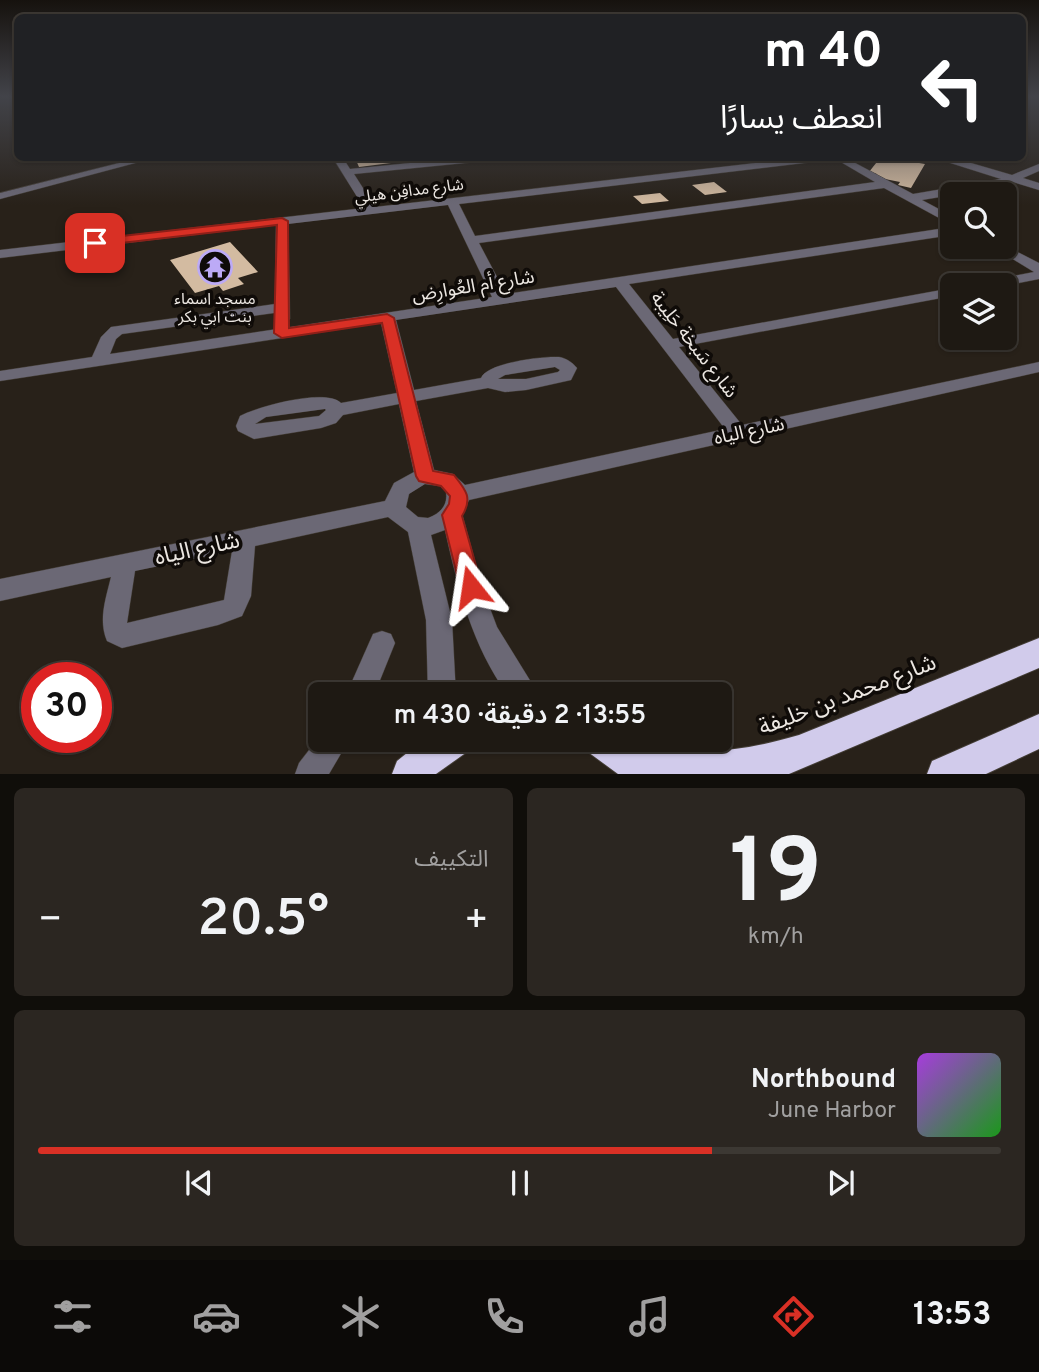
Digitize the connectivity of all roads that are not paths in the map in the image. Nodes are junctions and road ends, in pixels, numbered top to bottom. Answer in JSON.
{"nodes":[{"id":1,"x":137,"y":161,"type":"edge"},
{"id":2,"x":340,"y":161,"type":"edge"},
{"id":3,"x":455,"y":161,"type":"edge"},
{"id":4,"x":795,"y":161,"type":"edge"},
{"id":5,"x":845,"y":161,"type":"edge"},
{"id":6,"x":955,"y":161,"type":"edge"},
{"id":7,"x":1036,"y":171,"type":"edge"},
{"id":8,"x":347,"y":172,"type":"junction"},
{"id":9,"x":1015,"y":180,"type":"junction"},
{"id":10,"x":887,"y":184,"type":"junction"},
{"id":11,"x":1039,"y":187,"type":"edge"},
{"id":12,"x":0,"y":196,"type":"edge"},
{"id":13,"x":911,"y":198,"type":"junction"},
{"id":14,"x":452,"y":201,"type":"junction"},
{"id":15,"x":371,"y":210,"type":"junction"},
{"id":16,"x":940,"y":214,"type":"edge"},
{"id":17,"x":282,"y":221,"type":"junction"},
{"id":18,"x":940,"y":233,"type":"edge"},
{"id":19,"x":143,"y":237,"type":"junction"},
{"id":20,"x":471,"y":240,"type":"junction"},
{"id":21,"x":0,"y":254,"type":"edge"},
{"id":22,"x":136,"y":256,"type":"dead end"},
{"id":23,"x":1017,"y":257,"type":"edge"},
{"id":24,"x":1039,"y":270,"type":"edge"},
{"id":25,"x":1017,"y":276,"type":"edge"},
{"id":26,"x":619,"y":281,"type":"junction"},
{"id":27,"x":940,"y":294,"type":"edge"},
{"id":28,"x":501,"y":300,"type":"junction"},
{"id":29,"x":282,"y":307,"type":"junction"},
{"id":30,"x":387,"y":318,"type":"junction"},
{"id":31,"x":282,"y":333,"type":"junction"},
{"id":32,"x":669,"y":344,"type":"junction"},
{"id":33,"x":99,"y":360,"type":"junction"},
{"id":34,"x":1039,"y":368,"type":"edge"},
{"id":35,"x":0,"y":376,"type":"edge"},
{"id":36,"x":490,"y":382,"type":"dead end"},
{"id":37,"x":407,"y":398,"type":"junction"},
{"id":38,"x":337,"y":410,"type":"dead end"},
{"id":39,"x":738,"y":433,"type":"junction"},
{"id":40,"x":425,"y":476,"type":"junction"},
{"id":41,"x":456,"y":505,"type":"junction"},
{"id":42,"x":395,"y":507,"type":"junction"},
{"id":43,"x":418,"y":526,"type":"junction"},
{"id":44,"x":243,"y":538,"type":"junction"},
{"id":45,"x":125,"y":564,"type":"junction"},
{"id":46,"x":0,"y":590,"type":"edge"},
{"id":47,"x":382,"y":643,"type":"dead end"},
{"id":48,"x":1039,"y":653,"type":"edge"},
{"id":49,"x":366,"y":682,"type":"edge"},
{"id":50,"x":441,"y":682,"type":"edge"},
{"id":51,"x":515,"y":682,"type":"edge"},
{"id":52,"x":1039,"y":731,"type":"edge"},
{"id":53,"x":326,"y":752,"type":"edge"},
{"id":54,"x":616,"y":752,"type":"edge"},
{"id":55,"x":637,"y":767,"type":"edge"},
{"id":56,"x":310,"y":774,"type":"edge"},
{"id":57,"x":945,"y":774,"type":"edge"}],
"edges":[{"from":1,"to":12,"type":"street"},
{"from":2,"to":8,"type":"street"},
{"from":3,"to":8,"type":"street"},
{"from":4,"to":14,"type":"street","name":"شارع مدافِن هيلي"},
{"from":5,"to":10,"type":"street"},
{"from":6,"to":9,"type":"street"},
{"from":7,"to":9,"type":"street"},
{"from":8,"to":15,"type":"street"},
{"from":9,"to":11,"type":"street"},
{"from":9,"to":13,"type":"street"},
{"from":10,"to":13,"type":"street"},
{"from":10,"to":20,"type":"street"},
{"from":13,"to":16,"type":"street"},
{"from":14,"to":15,"type":"street","name":"شارع مدافِن هيلي"},
{"from":14,"to":20,"type":"street"},
{"from":15,"to":17,"type":"street","name":"شارع مدافِن هيلي"},
{"from":17,"to":19,"type":"street","name":"شارع مدافِن هيلي"},
{"from":17,"to":29,"type":"street"},
{"from":18,"to":26,"type":"street","name":"شارع أم العُوارِض"},
{"from":19,"to":21,"type":"street","name":"شارع مدافِن هيلي"},
{"from":19,"to":22,"type":"street"},
{"from":20,"to":28,"type":"street"},
{"from":23,"to":24,"type":"street"},
{"from":24,"to":25,"type":"street"},
{"from":26,"to":28,"type":"street","name":"شارع أم العُوارِض"},
{"from":26,"to":32,"type":"street","name":"شارع سَبخة حَلِيبة"},
{"from":27,"to":32,"type":"street"},
{"from":28,"to":30,"type":"street","name":"شارع أم العُوارِض"},
{"from":29,"to":31,"type":"street"},
{"from":29,"to":33,"type":"street"},
{"from":30,"to":31,"type":"street","name":"شارع أم العُوارِض"},
{"from":30,"to":37,"type":"street"},
{"from":31,"to":33,"type":"street","name":"شارع أم العُوارِض"},
{"from":32,"to":39,"type":"street","name":"شارع سَبخة حَلِيبة"},
{"from":33,"to":35,"type":"street","name":"شارع أم العُوارِض"},
{"from":34,"to":39,"type":"street","name":"شارع الياه"},
{"from":36,"to":37,"type":"street"},
{"from":37,"to":38,"type":"street"},
{"from":37,"to":40,"type":"street"},
{"from":39,"to":41,"type":"street","name":"شارع الياه"},
{"from":40,"to":41,"type":"street"},
{"from":40,"to":42,"type":"street"},
{"from":41,"to":43,"type":"street"},
{"from":41,"to":51,"type":"street"},
{"from":42,"to":43,"type":"street"},
{"from":42,"to":44,"type":"street","name":"شارع الياه"},
{"from":43,"to":50,"type":"street"},
{"from":44,"to":45,"type":"street","name":"شارع الياه"},
{"from":44,"to":45,"type":"street"},
{"from":45,"to":46,"type":"street","name":"شارع الياه"},
{"from":47,"to":49,"type":"street"},
{"from":48,"to":55,"type":"highway","name":"شارع محمد بن خليفة"},
{"from":52,"to":57,"type":"highway"},
{"from":53,"to":56,"type":"street"},
{"from":54,"to":55,"type":"highway"}]}
